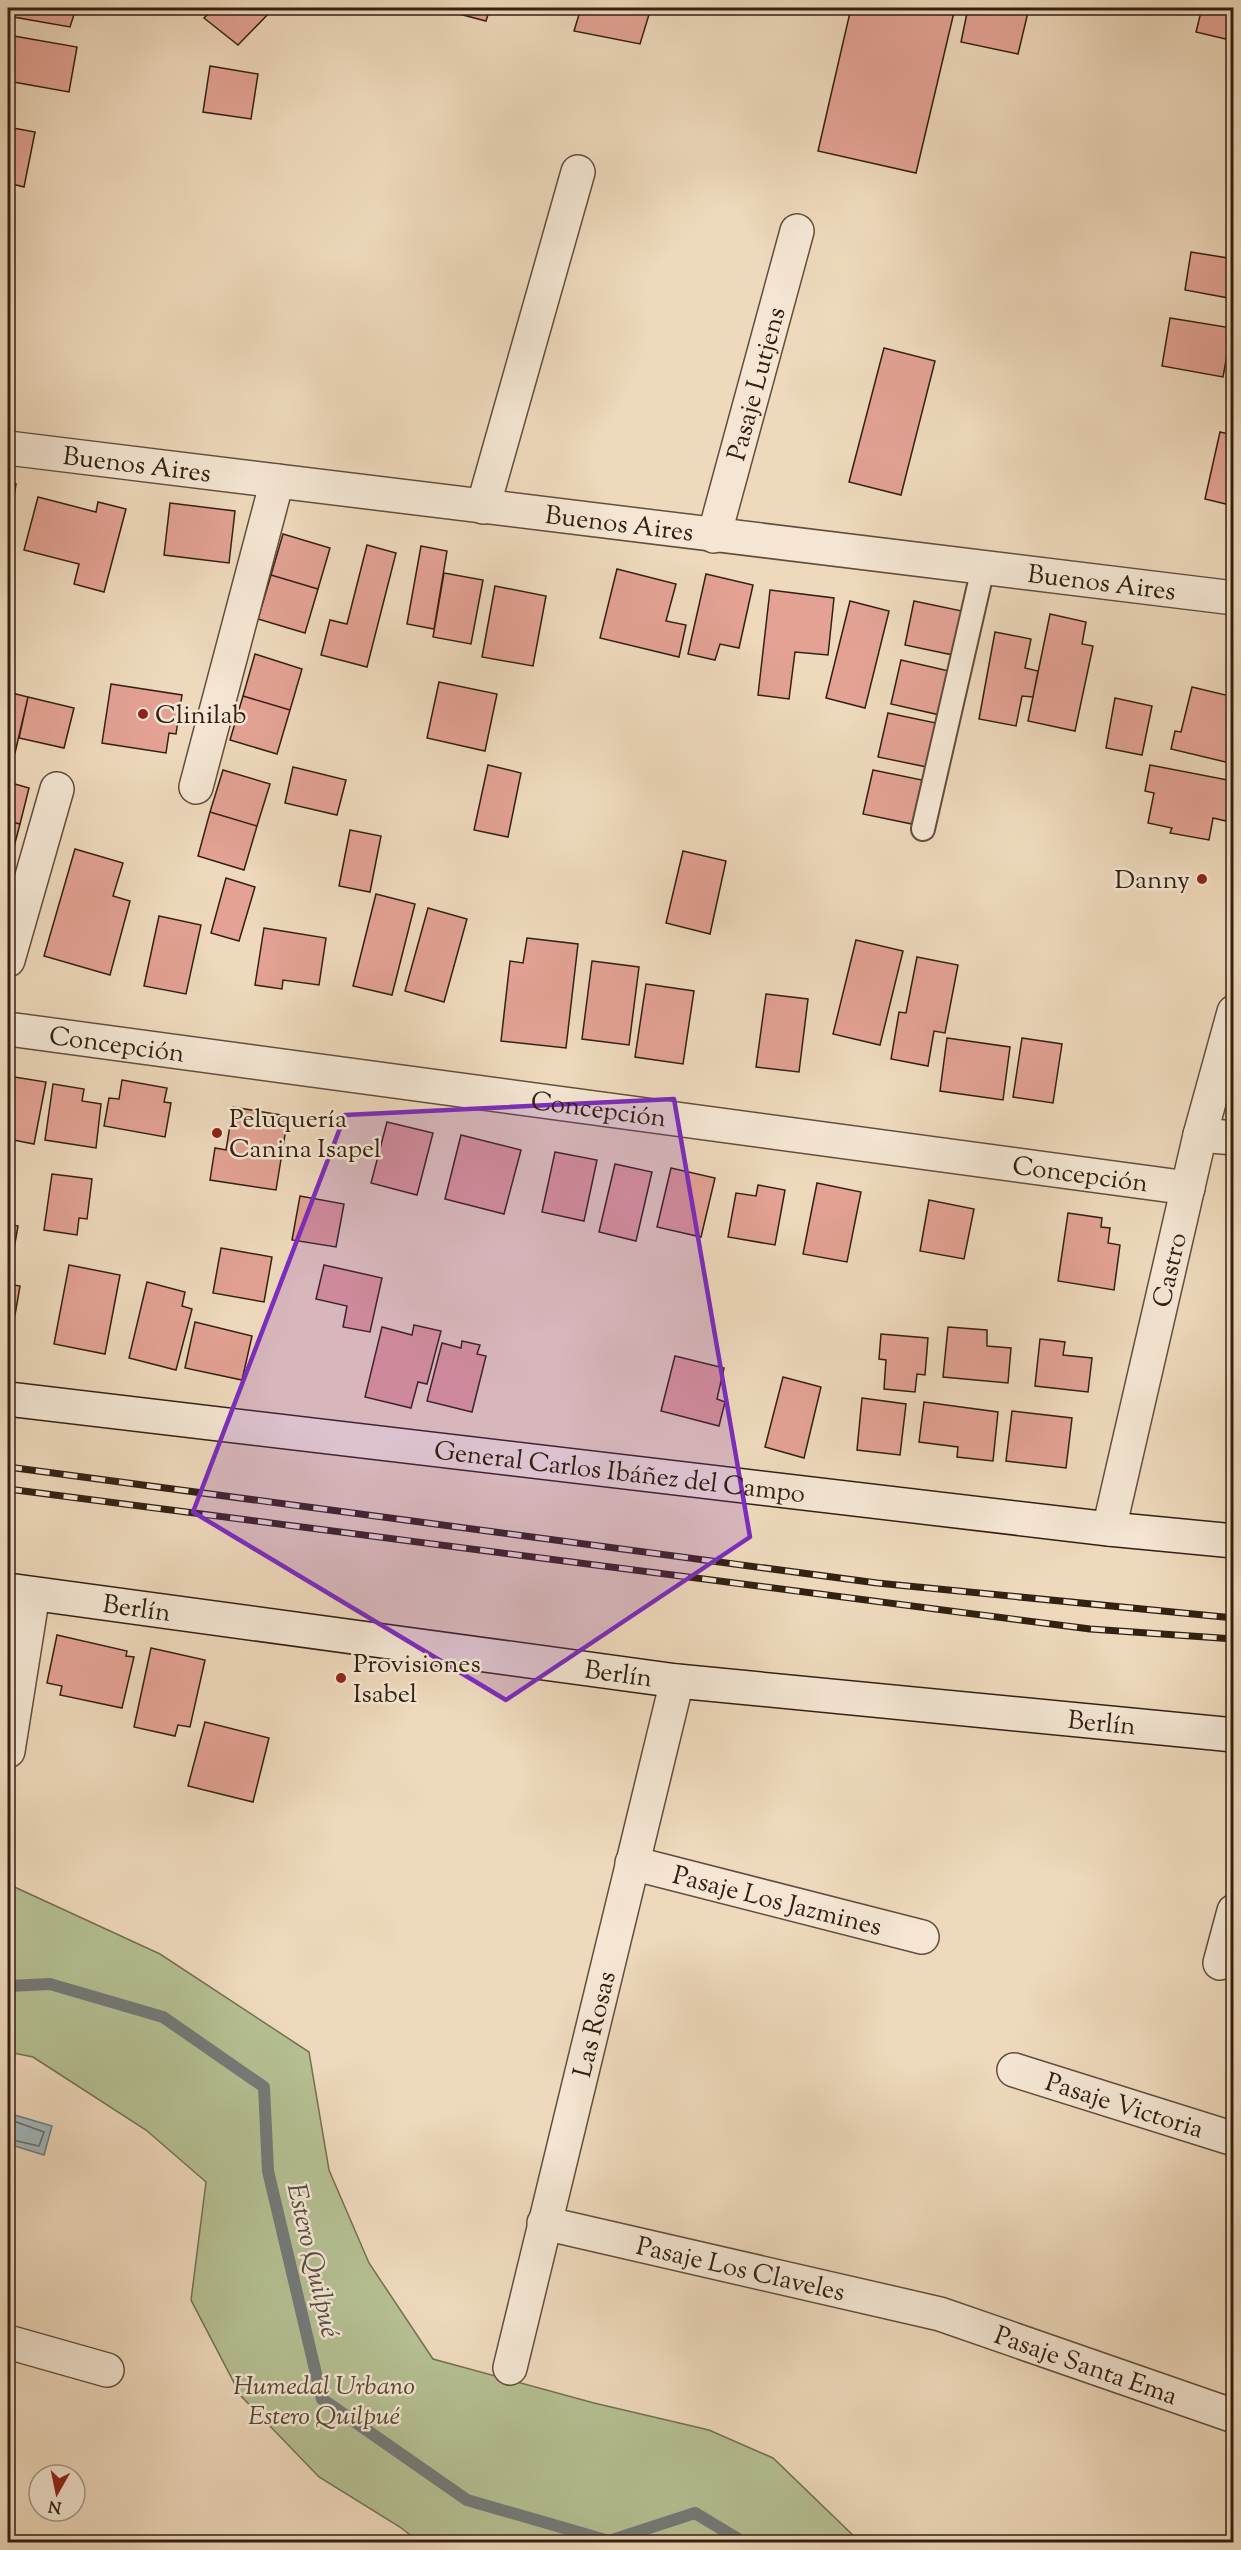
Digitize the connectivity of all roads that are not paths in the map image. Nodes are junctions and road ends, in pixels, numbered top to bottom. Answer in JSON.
{"nodes":[{"id":1,"x":578,"y":172,"type":"dead end"},
{"id":2,"x":797,"y":231,"type":"dead end"},
{"id":3,"x":8,"y":448,"type":"edge"},
{"id":4,"x":277,"y":481,"type":"junction"},
{"id":5,"x":483,"y":507,"type":"junction"},
{"id":6,"x":714,"y":536,"type":"junction"},
{"id":7,"x":983,"y":568,"type":"junction"},
{"id":8,"x":1233,"y":598,"type":"edge"},
{"id":9,"x":196,"y":787,"type":"dead end"},
{"id":10,"x":57,"y":789,"type":"dead end"},
{"id":11,"x":923,"y":829,"type":"dead end"},
{"id":12,"x":8,"y":960,"type":"edge"},
{"id":13,"x":1233,"y":1014,"type":"edge"},
{"id":14,"x":8,"y":1029,"type":"edge"},
{"id":15,"x":1200,"y":1136,"type":"junction"},
{"id":16,"x":1233,"y":1138,"type":"edge"},
{"id":17,"x":1188,"y":1188,"type":"junction"},
{"id":18,"x":8,"y":1399,"type":"edge"},
{"id":19,"x":1109,"y":1529,"type":"junction"},
{"id":20,"x":1233,"y":1540,"type":"edge"},
{"id":21,"x":20,"y":1592,"type":"edge"},
{"id":22,"x":677,"y":1682,"type":"junction"},
{"id":23,"x":1233,"y":1735,"type":"edge"},
{"id":24,"x":8,"y":1750,"type":"edge"},
{"id":25,"x":632,"y":1863,"type":"junction"},
{"id":26,"x":1233,"y":1911,"type":"edge"},
{"id":27,"x":922,"y":1937,"type":"dead end"},
{"id":28,"x":1221,"y":1963,"type":"dead end"},
{"id":29,"x":1014,"y":2070,"type":"dead end"},
{"id":30,"x":1233,"y":2139,"type":"edge"},
{"id":31,"x":544,"y":2223,"type":"junction"},
{"id":32,"x":940,"y":2314,"type":"joint"},
{"id":33,"x":8,"y":2344,"type":"edge"},
{"id":34,"x":510,"y":2368,"type":"dead end"},
{"id":35,"x":107,"y":2370,"type":"dead end"},
{"id":36,"x":1233,"y":2416,"type":"edge"}],
"edges":[{"from":1,"to":5,"type":"street"},
{"from":2,"to":6,"type":"street","name":"Pasaje Lutjens"},
{"from":3,"to":4,"type":"street","name":"Buenos Aires"},
{"from":4,"to":5,"type":"street","name":"Buenos Aires"},
{"from":4,"to":9,"type":"street"},
{"from":5,"to":6,"type":"street","name":"Buenos Aires"},
{"from":6,"to":7,"type":"street","name":"Buenos Aires"},
{"from":7,"to":8,"type":"street","name":"Buenos Aires"},
{"from":7,"to":11,"type":"lane"},
{"from":10,"to":12,"type":"street"},
{"from":13,"to":15,"type":"street","name":"Castro"},
{"from":14,"to":17,"type":"street","name":"Concepción"},
{"from":15,"to":16,"type":"street"},
{"from":15,"to":17,"type":"street","name":"Castro"},
{"from":17,"to":19,"type":"street","name":"Castro"},
{"from":18,"to":19,"type":"street","name":"General Carlos Ibáñez del Campo"},
{"from":19,"to":20,"type":"street","name":"General Carlos Ibáñez del Campo"},
{"from":21,"to":22,"type":"street","name":"Berlín"},
{"from":21,"to":24,"type":"street"},
{"from":22,"to":23,"type":"street","name":"Berlín"},
{"from":22,"to":25,"type":"street","name":"Las Rosas"},
{"from":25,"to":27,"type":"street","name":"Pasaje Los Jazmines"},
{"from":25,"to":31,"type":"street","name":"Las Rosas"},
{"from":26,"to":28,"type":"street"},
{"from":29,"to":30,"type":"street","name":"Pasaje Victoria"},
{"from":31,"to":32,"type":"street","name":"Pasaje Los Claveles"},
{"from":31,"to":34,"type":"street","name":"Las Rosas"},
{"from":32,"to":36,"type":"street","name":"Pasaje Santa Ema"},
{"from":33,"to":35,"type":"street"}]}
